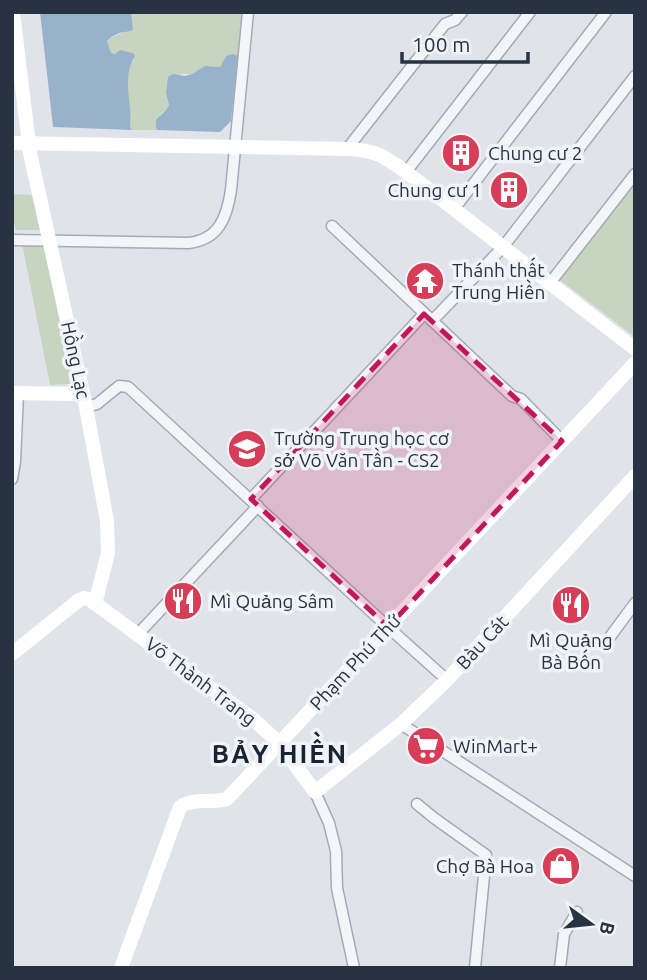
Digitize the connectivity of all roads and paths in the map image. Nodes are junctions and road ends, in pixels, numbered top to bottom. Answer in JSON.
{"nodes":[{"id":1,"x":13,"y":12,"type":"edge"},
{"id":2,"x":248,"y":12,"type":"edge"},
{"id":3,"x":463,"y":12,"type":"edge"},
{"id":4,"x":530,"y":12,"type":"edge"},
{"id":5,"x":606,"y":12,"type":"edge"},
{"id":6,"x":635,"y":76,"type":"edge"},
{"id":7,"x":12,"y":143,"type":"edge"},
{"id":8,"x":28,"y":144,"type":"junction"},
{"id":9,"x":236,"y":147,"type":"junction"},
{"id":10,"x":347,"y":149,"type":"junction"},
{"id":11,"x":406,"y":172,"type":"junction"},
{"id":12,"x":635,"y":174,"type":"edge"},
{"id":13,"x":454,"y":209,"type":"junction"},
{"id":14,"x":332,"y":226,"type":"dead end"},
{"id":15,"x":12,"y":240,"type":"edge"},
{"id":16,"x":50,"y":240,"type":"junction"},
{"id":17,"x":503,"y":247,"type":"junction"},
{"id":18,"x":550,"y":283,"type":"junction"},
{"id":19,"x":428,"y":318,"type":"junction"},
{"id":20,"x":635,"y":349,"type":"edge"},
{"id":21,"x":635,"y":363,"type":"edge"},
{"id":22,"x":15,"y":393,"type":"edge"},
{"id":23,"x":84,"y":400,"type":"junction"},
{"id":24,"x":562,"y":441,"type":"junction"},
{"id":25,"x":635,"y":476,"type":"edge"},
{"id":26,"x":12,"y":479,"type":"edge"},
{"id":27,"x":254,"y":503,"type":"junction"},
{"id":28,"x":635,"y":603,"type":"edge"},
{"id":29,"x":95,"y":604,"type":"junction"},
{"id":30,"x":388,"y":627,"type":"junction"},
{"id":31,"x":138,"y":634,"type":"junction"},
{"id":32,"x":610,"y":637,"type":"dead end"},
{"id":33,"x":12,"y":654,"type":"edge"},
{"id":34,"x":447,"y":680,"type":"junction"},
{"id":35,"x":401,"y":724,"type":"junction"},
{"id":36,"x":279,"y":744,"type":"junction"},
{"id":37,"x":315,"y":792,"type":"junction"},
{"id":38,"x":417,"y":804,"type":"dead end"},
{"id":39,"x":635,"y":876,"type":"edge"},
{"id":40,"x":577,"y":912,"type":"dead end"},
{"id":41,"x":121,"y":968,"type":"edge"},
{"id":42,"x":354,"y":968,"type":"edge"},
{"id":43,"x":475,"y":968,"type":"edge"},
{"id":44,"x":560,"y":968,"type":"edge"}],
"edges":[{"from":1,"to":8,"type":"street","name":"Hồng Lạc"},
{"from":2,"to":9,"type":"street"},
{"from":3,"to":10,"type":"street"},
{"from":4,"to":11,"type":"street"},
{"from":5,"to":13,"type":"street"},
{"from":6,"to":17,"type":"street"},
{"from":7,"to":8,"type":"street"},
{"from":8,"to":9,"type":"street"},
{"from":8,"to":16,"type":"street","name":"Hồng Lạc"},
{"from":9,"to":10,"type":"street"},
{"from":9,"to":16,"type":"street"},
{"from":10,"to":11,"type":"street"},
{"from":11,"to":13,"type":"street"},
{"from":12,"to":18,"type":"street"},
{"from":13,"to":17,"type":"street"},
{"from":14,"to":19,"type":"street"},
{"from":15,"to":16,"type":"street"},
{"from":16,"to":23,"type":"street","name":"Hồng Lạc"},
{"from":17,"to":18,"type":"street"},
{"from":17,"to":19,"type":"street"},
{"from":18,"to":20,"type":"street"},
{"from":19,"to":24,"type":"street"},
{"from":19,"to":27,"type":"street"},
{"from":21,"to":24,"type":"street","name":"Phạm Phú Thứ"},
{"from":22,"to":23,"type":"street"},
{"from":22,"to":26,"type":"street"},
{"from":23,"to":27,"type":"street"},
{"from":23,"to":29,"type":"street","name":"Hồng Lạc"},
{"from":24,"to":30,"type":"street","name":"Phạm Phú Thứ"},
{"from":25,"to":34,"type":"street","name":"Bàu Cát"},
{"from":27,"to":30,"type":"street"},
{"from":27,"to":31,"type":"street"},
{"from":28,"to":32,"type":"street"},
{"from":29,"to":31,"type":"street","name":"Võ Thành Trang"},
{"from":29,"to":33,"type":"street"},
{"from":30,"to":34,"type":"street"},
{"from":30,"to":36,"type":"street","name":"Phạm Phú Thứ"},
{"from":31,"to":36,"type":"street","name":"Võ Thành Trang"},
{"from":34,"to":35,"type":"street","name":"Bàu Cát"},
{"from":35,"to":37,"type":"street","name":"Bàu Cát"},
{"from":35,"to":39,"type":"street"},
{"from":36,"to":37,"type":"street","name":"Võ Thành Trang"},
{"from":36,"to":41,"type":"street","name":"Phạm Phú Thứ"},
{"from":37,"to":42,"type":"street","name":"Võ Thành Trang"},
{"from":38,"to":43,"type":"street"},
{"from":40,"to":44,"type":"street"}]}
